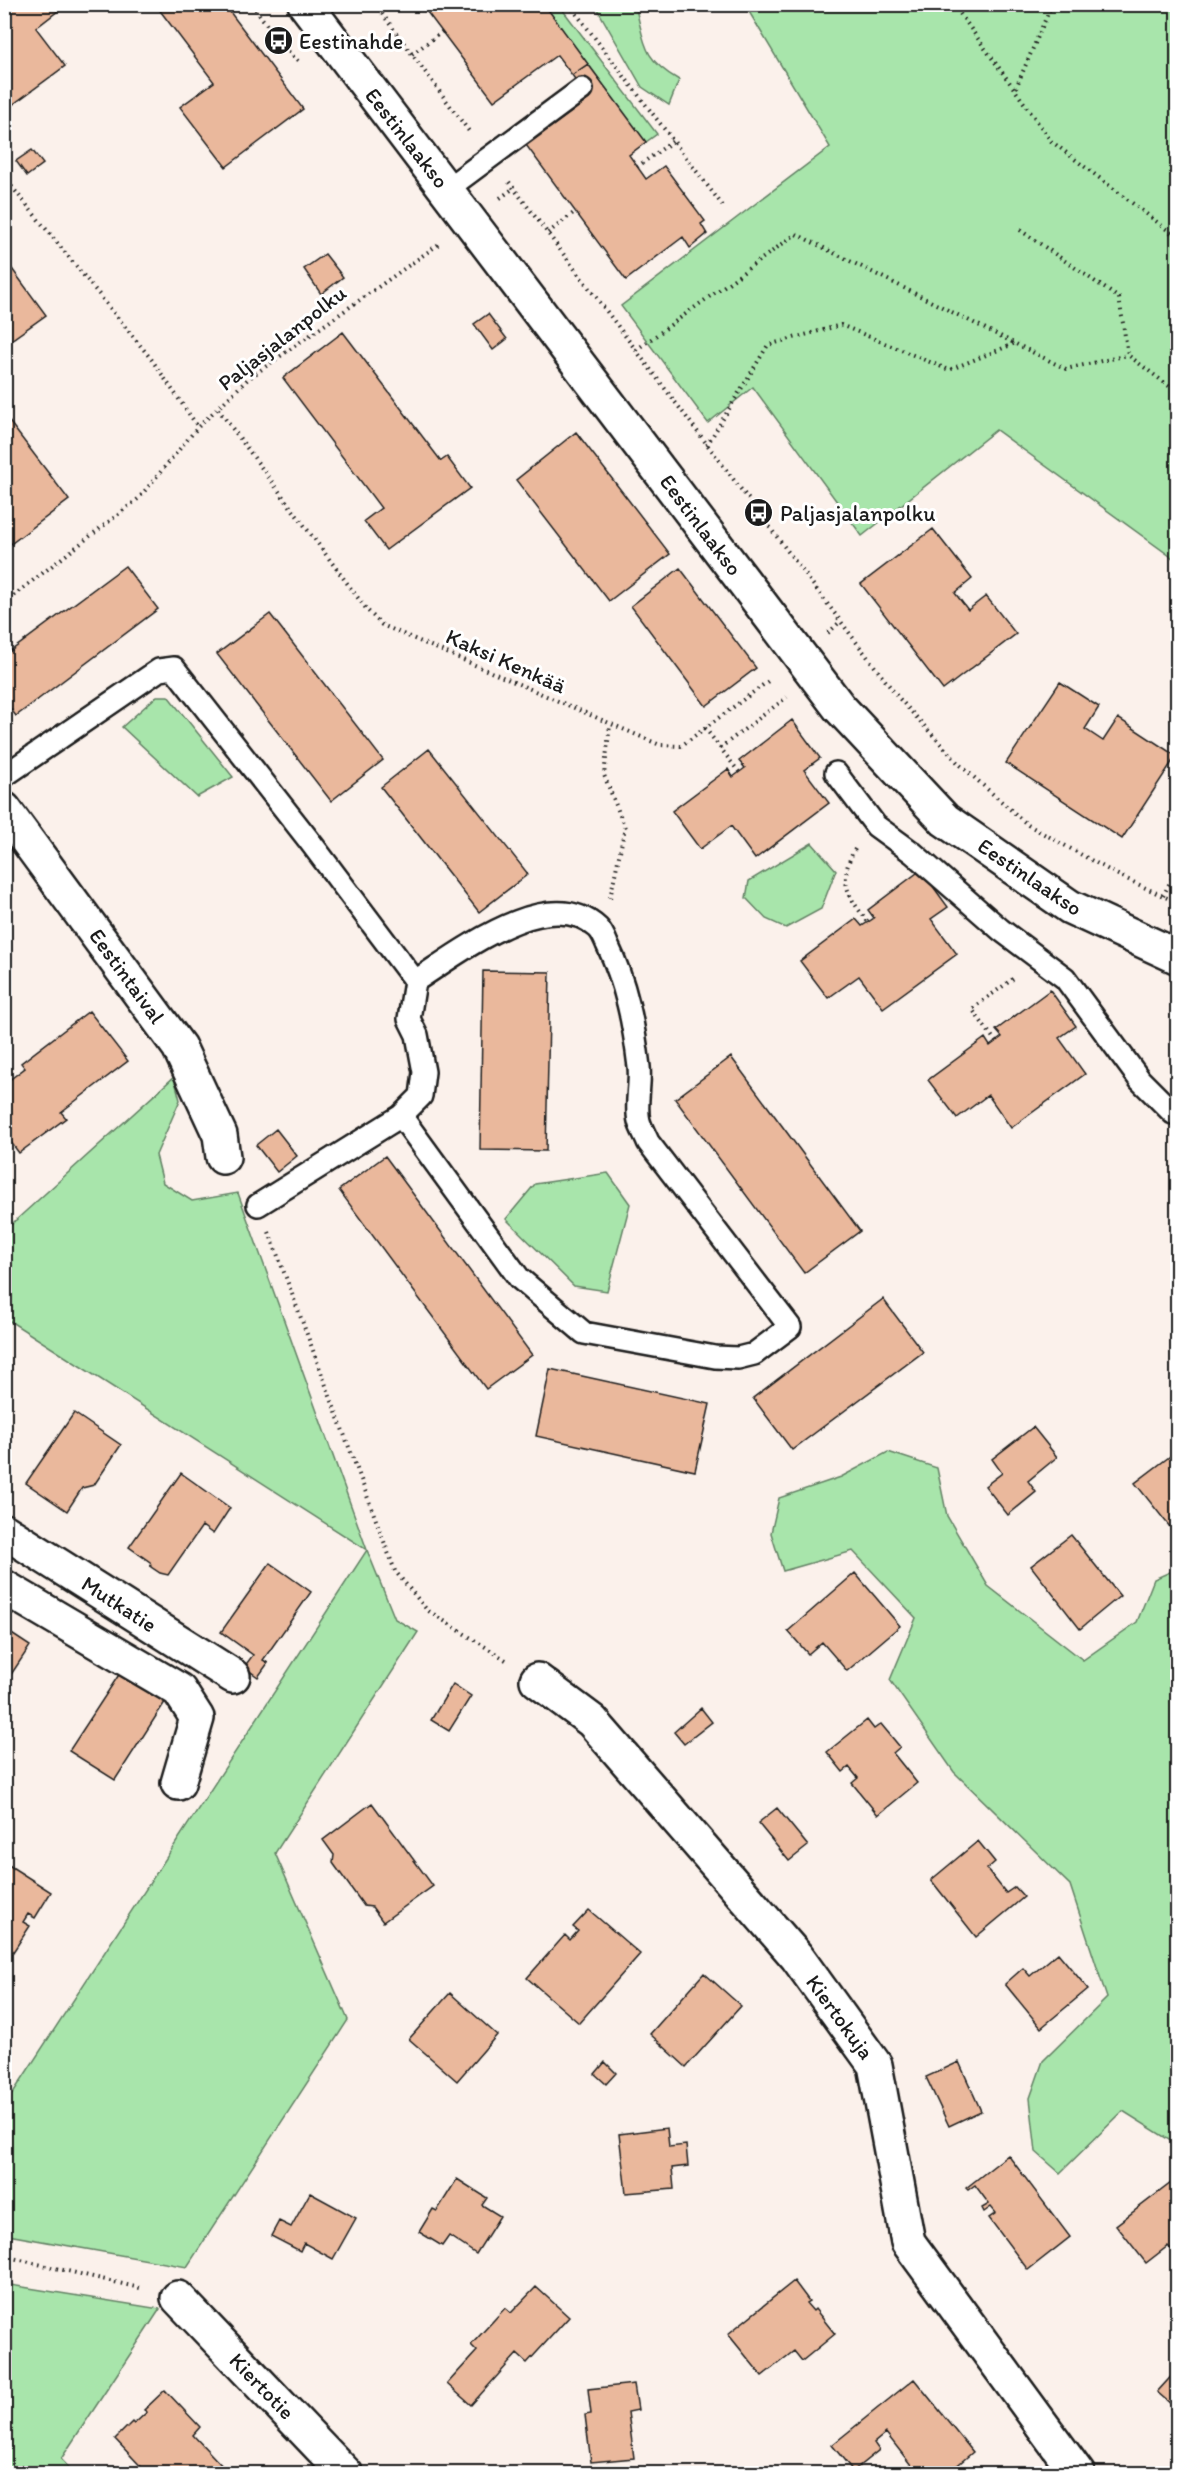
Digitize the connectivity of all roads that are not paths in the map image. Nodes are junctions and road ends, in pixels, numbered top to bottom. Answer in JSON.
{"nodes":[{"id":1,"x":305,"y":4,"type":"edge"},
{"id":2,"x":582,"y":89,"type":"dead end"},
{"id":3,"x":447,"y":189,"type":"junction"},
{"id":4,"x":836,"y":773,"type":"dead end"},
{"id":5,"x":4,"y":776,"type":"edge"},
{"id":6,"x":4,"y":809,"type":"edge"},
{"id":7,"x":1178,"y":957,"type":"edge"},
{"id":8,"x":415,"y":981,"type":"junction"},
{"id":9,"x":1173,"y":1113,"type":"dead end"},
{"id":10,"x":401,"y":1116,"type":"junction"},
{"id":11,"x":223,"y":1157,"type":"dead end"},
{"id":12,"x":258,"y":1205,"type":"road end"},
{"id":13,"x":4,"y":1531,"type":"edge"},
{"id":14,"x":4,"y":1587,"type":"edge"},
{"id":15,"x":232,"y":1676,"type":"dead end"},
{"id":16,"x":537,"y":1680,"type":"road end"},
{"id":17,"x":178,"y":1783,"type":"dead end"},
{"id":18,"x":178,"y":2298,"type":"road end"},
{"id":19,"x":346,"y":2474,"type":"edge"},
{"id":20,"x":1078,"y":2474,"type":"edge"}],
"edges":[{"from":1,"to":3,"type":"street","name":"Eestinlaakso"},
{"from":2,"to":3,"type":"lane"},
{"from":3,"to":7,"type":"street","name":"Eestinlaakso"},
{"from":4,"to":9,"type":"lane"},
{"from":5,"to":8,"type":"lane"},
{"from":6,"to":11,"type":"street","name":"Eestintaival"},
{"from":8,"to":10,"type":"lane"},
{"from":8,"to":10,"type":"lane"},
{"from":10,"to":12,"type":"lane"},
{"from":13,"to":15,"type":"street","name":"Mutkatie"},
{"from":14,"to":17,"type":"street"},
{"from":16,"to":20,"type":"street","name":"Kiertokuja"},
{"from":18,"to":19,"type":"street","name":"Kiertotie"}]}
